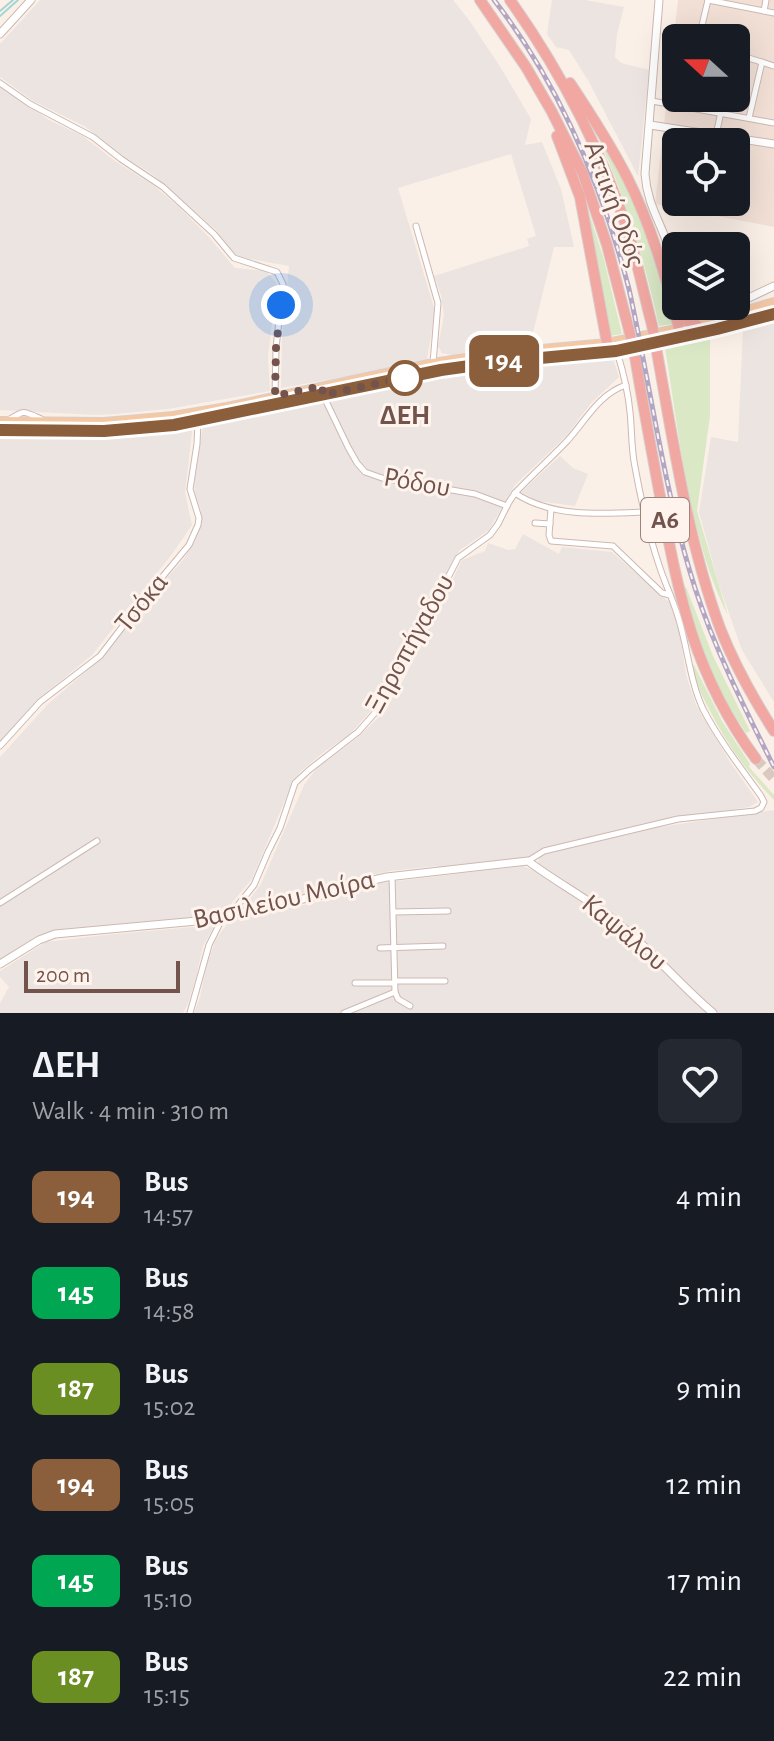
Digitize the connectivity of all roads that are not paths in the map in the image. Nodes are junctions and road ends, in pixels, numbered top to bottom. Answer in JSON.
{"nodes":[{"id":1,"x":31,"y":0,"type":"edge"},
{"id":2,"x":480,"y":0,"type":"edge"},
{"id":3,"x":510,"y":0,"type":"edge"},
{"id":4,"x":659,"y":0,"type":"edge"},
{"id":5,"x":708,"y":0,"type":"edge"},
{"id":6,"x":766,"y":0,"type":"edge"},
{"id":7,"x":764,"y":11,"type":"junction"},
{"id":8,"x":774,"y":13,"type":"edge"},
{"id":9,"x":702,"y":24,"type":"edge"},
{"id":10,"x":0,"y":34,"type":"edge"},
{"id":11,"x":750,"y":58,"type":"edge"},
{"id":12,"x":550,"y":60,"type":"junction"},
{"id":13,"x":762,"y":62,"type":"junction"},
{"id":14,"x":774,"y":66,"type":"edge"},
{"id":15,"x":0,"y":83,"type":"edge"},
{"id":16,"x":545,"y":100,"type":"junction"},
{"id":17,"x":652,"y":101,"type":"junction"},
{"id":18,"x":662,"y":103,"type":"edge"},
{"id":19,"x":713,"y":112,"type":"edge"},
{"id":20,"x":720,"y":113,"type":"junction"},
{"id":21,"x":749,"y":118,"type":"junction"},
{"id":22,"x":774,"y":123,"type":"edge"},
{"id":23,"x":650,"y":125,"type":"junction"},
{"id":24,"x":668,"y":128,"type":"edge"},
{"id":25,"x":717,"y":128,"type":"edge"},
{"id":26,"x":750,"y":141,"type":"edge"},
{"id":27,"x":774,"y":144,"type":"edge"},
{"id":28,"x":416,"y":226,"type":"dead end"},
{"id":29,"x":663,"y":232,"type":"edge"},
{"id":30,"x":662,"y":271,"type":"edge"},
{"id":31,"x":773,"y":289,"type":"edge"},
{"id":32,"x":750,"y":298,"type":"edge"},
{"id":33,"x":774,"y":302,"type":"edge"},
{"id":34,"x":774,"y":314,"type":"edge"},
{"id":35,"x":676,"y":320,"type":"edge"},
{"id":36,"x":686,"y":320,"type":"edge"},
{"id":37,"x":697,"y":325,"type":"junction"},
{"id":38,"x":679,"y":329,"type":"junction"},
{"id":39,"x":672,"y":339,"type":"junction"},
{"id":40,"x":612,"y":347,"type":"junction"},
{"id":41,"x":433,"y":363,"type":"junction"},
{"id":42,"x":626,"y":385,"type":"junction"},
{"id":43,"x":323,"y":391,"type":"junction"},
{"id":44,"x":276,"y":401,"type":"junction"},
{"id":45,"x":3,"y":421,"type":"edge"},
{"id":46,"x":198,"y":421,"type":"junction"},
{"id":47,"x":0,"y":430,"type":"edge"},
{"id":48,"x":515,"y":493,"type":"junction"},
{"id":49,"x":507,"y":506,"type":"junction"},
{"id":50,"x":551,"y":509,"type":"junction"},
{"id":51,"x":645,"y":512,"type":"junction"},
{"id":52,"x":535,"y":523,"type":"dead end"},
{"id":53,"x":550,"y":524,"type":"junction"},
{"id":54,"x":671,"y":596,"type":"junction"},
{"id":55,"x":774,"y":731,"type":"edge"},
{"id":56,"x":0,"y":746,"type":"edge"},
{"id":57,"x":756,"y":759,"type":"tunnel mouth"},
{"id":58,"x":97,"y":841,"type":"dead end"},
{"id":59,"x":528,"y":861,"type":"junction"},
{"id":60,"x":392,"y":876,"type":"junction"},
{"id":61,"x":0,"y":903,"type":"edge"},
{"id":62,"x":448,"y":911,"type":"dead end"},
{"id":63,"x":394,"y":912,"type":"junction"},
{"id":64,"x":227,"y":917,"type":"junction"},
{"id":65,"x":443,"y":946,"type":"dead end"},
{"id":66,"x":395,"y":947,"type":"junction"},
{"id":67,"x":380,"y":948,"type":"dead end"},
{"id":68,"x":0,"y":964,"type":"edge"},
{"id":69,"x":445,"y":981,"type":"dead end"},
{"id":70,"x":395,"y":982,"type":"junction"},
{"id":71,"x":355,"y":983,"type":"dead end"},
{"id":72,"x":395,"y":992,"type":"junction"},
{"id":73,"x":410,"y":1006,"type":"dead end"},
{"id":74,"x":190,"y":1013,"type":"edge"},
{"id":75,"x":344,"y":1013,"type":"edge"},
{"id":76,"x":713,"y":1013,"type":"edge"}],
"edges":[{"from":1,"to":10,"type":"street"},
{"from":2,"to":16,"type":"highway","name":"Αττική Οδός","number":"Α6"},
{"from":3,"to":12,"type":"highway","name":"Αττική Οδός","number":"Α6"},
{"from":4,"to":17,"type":"street"},
{"from":5,"to":7,"type":"street"},
{"from":5,"to":9,"type":"street"},
{"from":6,"to":7,"type":"street"},
{"from":7,"to":8,"type":"street"},
{"from":11,"to":13,"type":"street"},
{"from":12,"to":30,"type":"highway"},
{"from":12,"to":55,"type":"highway","name":"Αττική Οδός","number":"Α6","bridge":true},
{"from":13,"to":14,"type":"street"},
{"from":13,"to":21,"type":"street"},
{"from":15,"to":44,"type":"street"},
{"from":16,"to":40,"type":"highway"},
{"from":16,"to":57,"type":"highway","name":"Αττική Οδός","number":"Α6","bridge":true},
{"from":17,"to":18,"type":"street"},
{"from":17,"to":23,"type":"street"},
{"from":19,"to":20,"type":"street"},
{"from":20,"to":21,"type":"street"},
{"from":20,"to":25,"type":"street"},
{"from":21,"to":22,"type":"street"},
{"from":23,"to":24,"type":"street"},
{"from":23,"to":29,"type":"street"},
{"from":26,"to":27,"type":"street"},
{"from":28,"to":41,"type":"street"},
{"from":31,"to":32,"type":"street"},
{"from":33,"to":37,"type":"main road"},
{"from":34,"to":39,"type":"main road"},
{"from":35,"to":38,"type":"highway"},
{"from":36,"to":37,"type":"highway"},
{"from":37,"to":38,"type":"main road"},
{"from":38,"to":39,"type":"highway"},
{"from":38,"to":40,"type":"main road"},
{"from":39,"to":40,"type":"main road"},
{"from":40,"to":41,"type":"main road"},
{"from":40,"to":42,"type":"street"},
{"from":40,"to":43,"type":"main road"},
{"from":41,"to":43,"type":"main road"},
{"from":42,"to":48,"type":"street","name":"Ξηροπήγαδου"},
{"from":42,"to":51,"type":"street"},
{"from":43,"to":44,"type":"main road"},
{"from":43,"to":49,"type":"street","name":"Ρόδου"},
{"from":44,"to":45,"type":"main road"},
{"from":44,"to":46,"type":"main road"},
{"from":46,"to":47,"type":"main road"},
{"from":46,"to":56,"type":"street","name":"Τσόκα"},
{"from":48,"to":49,"type":"street","name":"Ξηροπήγαδου"},
{"from":48,"to":50,"type":"street"},
{"from":49,"to":64,"type":"street","name":"Ξηροπήγαδου"},
{"from":50,"to":51,"type":"street"},
{"from":50,"to":53,"type":"street"},
{"from":51,"to":54,"type":"street"},
{"from":52,"to":53,"type":"street"},
{"from":53,"to":54,"type":"street"},
{"from":54,"to":59,"type":"street"},
{"from":58,"to":61,"type":"street"},
{"from":59,"to":60,"type":"street","name":"Βασιλείου Μοίρα"},
{"from":59,"to":76,"type":"street","name":"Καψάλου"},
{"from":60,"to":63,"type":"street"},
{"from":60,"to":64,"type":"street","name":"Βασιλείου Μοίρα"},
{"from":62,"to":63,"type":"street"},
{"from":63,"to":66,"type":"street"},
{"from":64,"to":68,"type":"street","name":"Βασιλείου Μοίρα"},
{"from":64,"to":74,"type":"street","name":"Ξηροπήγαδου"},
{"from":65,"to":66,"type":"street"},
{"from":66,"to":67,"type":"street"},
{"from":66,"to":70,"type":"street"},
{"from":69,"to":70,"type":"street"},
{"from":70,"to":71,"type":"street"},
{"from":70,"to":72,"type":"street"},
{"from":72,"to":73,"type":"street"},
{"from":72,"to":75,"type":"street"}]}
